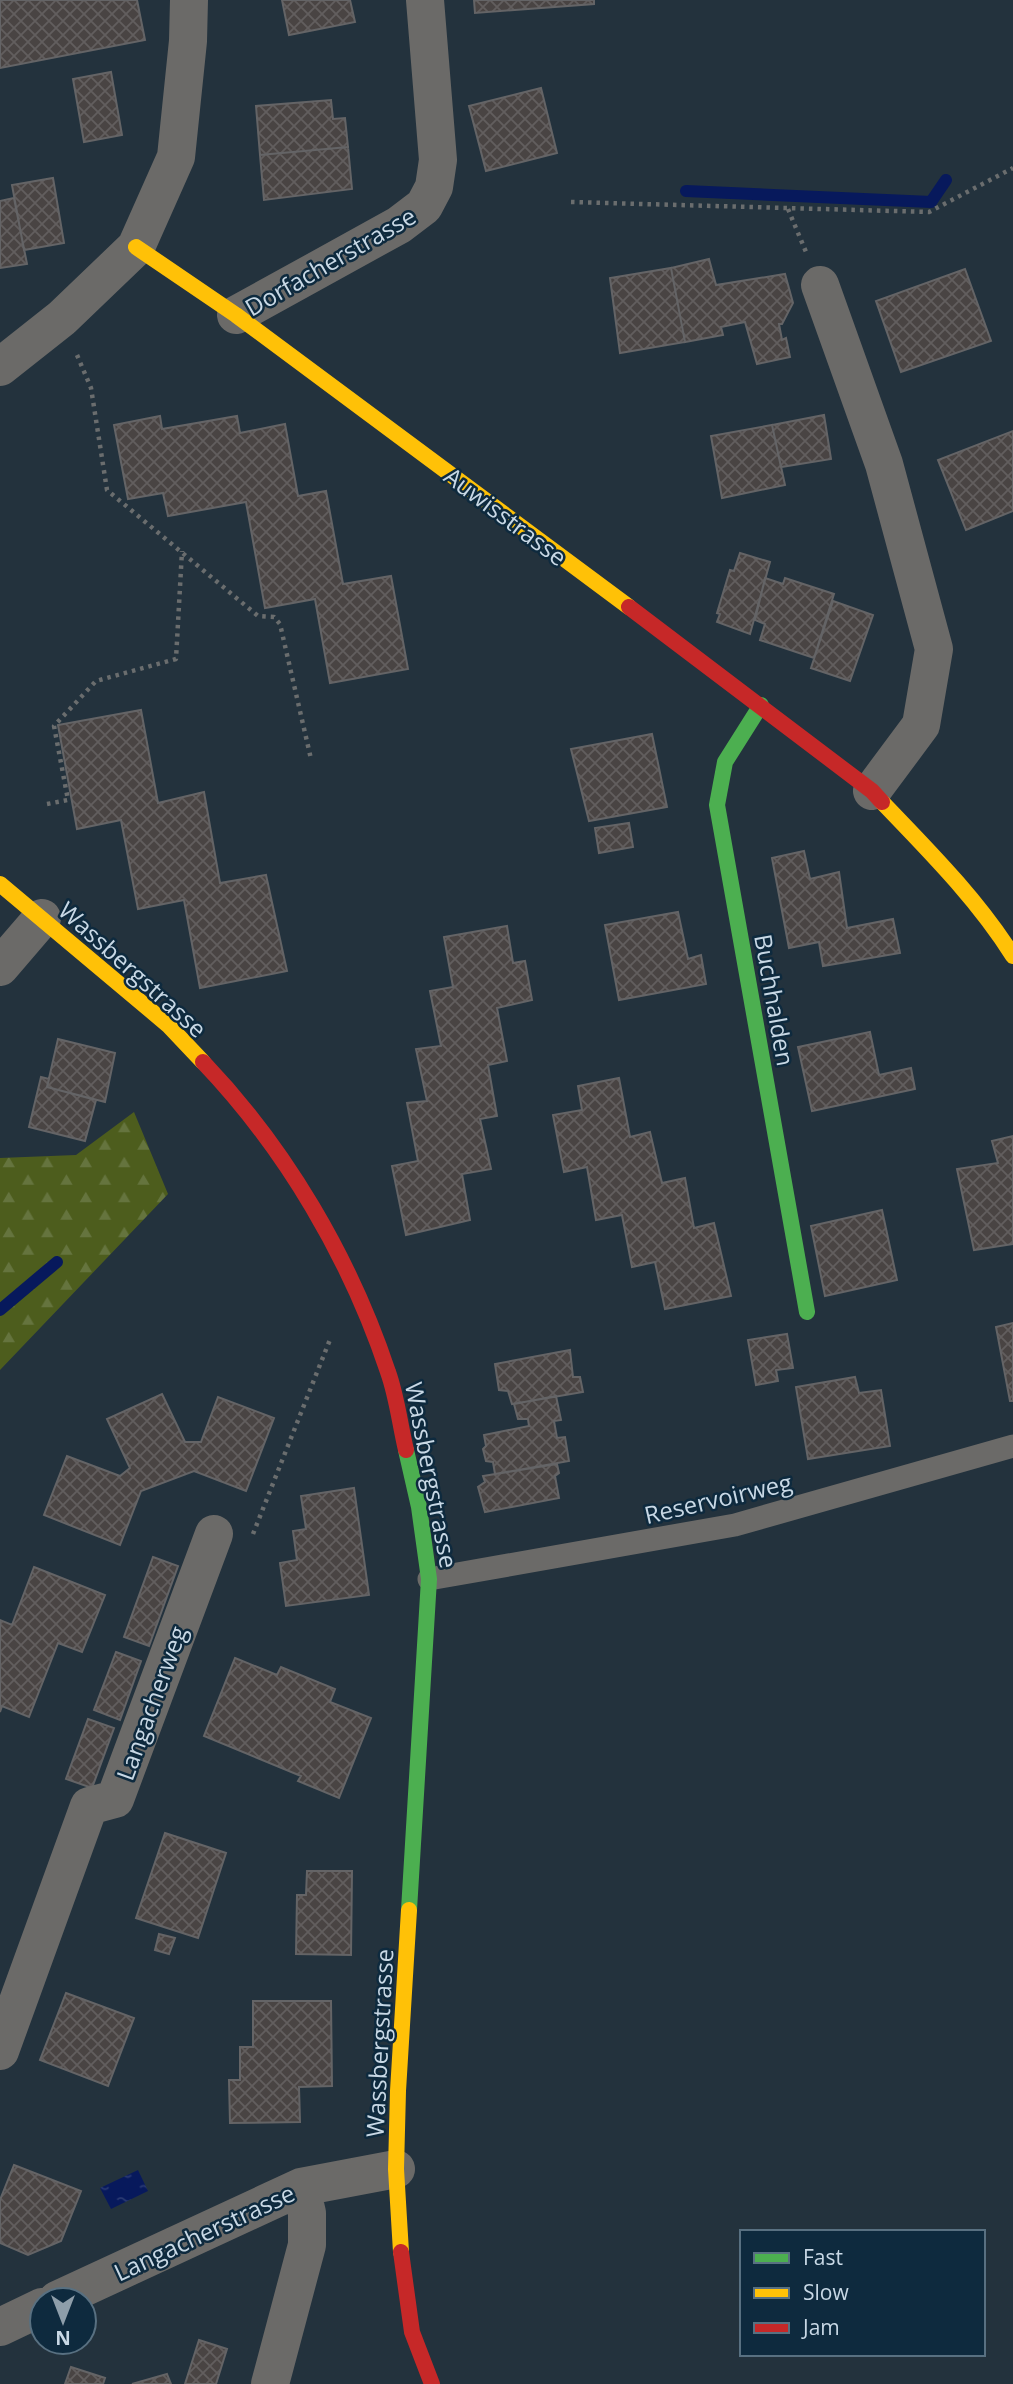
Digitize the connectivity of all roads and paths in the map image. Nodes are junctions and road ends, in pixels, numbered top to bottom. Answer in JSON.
{"nodes":[{"id":1,"x":189,"y":0,"type":"edge"},
{"id":2,"x":425,"y":0,"type":"edge"},
{"id":3,"x":1013,"y":168,"type":"edge"},
{"id":4,"x":571,"y":202,"type":"dead end"},
{"id":5,"x":136,"y":247,"type":"junction"},
{"id":6,"x":820,"y":285,"type":"dead end"},
{"id":7,"x":236,"y":316,"type":"junction"},
{"id":8,"x":62,"y":318,"type":"junction"},
{"id":9,"x":0,"y":367,"type":"edge"},
{"id":10,"x":182,"y":550,"type":"junction"},
{"id":11,"x":761,"y":705,"type":"junction"},
{"id":12,"x":311,"y":759,"type":"dead end"},
{"id":13,"x":872,"y":791,"type":"junction"},
{"id":14,"x":47,"y":804,"type":"dead end"},
{"id":15,"x":0,"y":884,"type":"edge"},
{"id":16,"x":42,"y":918,"type":"junction"},
{"id":17,"x":1013,"y":956,"type":"edge"},
{"id":18,"x":0,"y":967,"type":"edge"},
{"id":19,"x":354,"y":1283,"type":"junction"},
{"id":20,"x":807,"y":1312,"type":"dead end"},
{"id":21,"x":1013,"y":1446,"type":"edge"},
{"id":22,"x":214,"y":1534,"type":"joint"},
{"id":23,"x":429,"y":1579,"type":"junction"},
{"id":24,"x":0,"y":2051,"type":"edge"},
{"id":25,"x":396,"y":2169,"type":"junction"},
{"id":26,"x":301,"y":2186,"type":"junction"},
{"id":27,"x":87,"y":2286,"type":"edge"},
{"id":28,"x":28,"y":2314,"type":"edge"},
{"id":29,"x":0,"y":2327,"type":"edge"},
{"id":30,"x":270,"y":2384,"type":"edge"},
{"id":31,"x":432,"y":2384,"type":"edge"}],
"edges":[{"from":1,"to":5,"type":"street"},
{"from":2,"to":7,"type":"street","name":"Dorfacherstrasse"},
{"from":3,"to":4,"type":"path"},
{"from":5,"to":7,"type":"street","name":"Auwisstrasse"},
{"from":5,"to":8,"type":"street"},
{"from":6,"to":13,"type":"street"},
{"from":7,"to":11,"type":"street","name":"Auwisstrasse"},
{"from":8,"to":9,"type":"street"},
{"from":8,"to":10,"type":"path"},
{"from":10,"to":12,"type":"path"},
{"from":10,"to":14,"type":"path"},
{"from":11,"to":13,"type":"street","name":"Auwisstrasse"},
{"from":11,"to":20,"type":"street","name":"Buchhalden"},
{"from":13,"to":17,"type":"street","name":"Auwisstrasse"},
{"from":15,"to":16,"type":"street","name":"Wassbergstrasse"},
{"from":16,"to":18,"type":"street"},
{"from":16,"to":19,"type":"street","name":"Wassbergstrasse"},
{"from":19,"to":22,"type":"path"},
{"from":19,"to":23,"type":"street","name":"Wassbergstrasse"},
{"from":21,"to":23,"type":"lane","name":"Reservoirweg"},
{"from":22,"to":24,"type":"street","name":"Langacherweg"},
{"from":23,"to":25,"type":"street","name":"Wassbergstrasse"},
{"from":25,"to":26,"type":"street","name":"Langacherstrasse"},
{"from":25,"to":31,"type":"street","name":"Wassbergstrasse"},
{"from":26,"to":27,"type":"street","name":"Langacherstrasse"},
{"from":26,"to":30,"type":"street"},
{"from":28,"to":29,"type":"street"}]}
